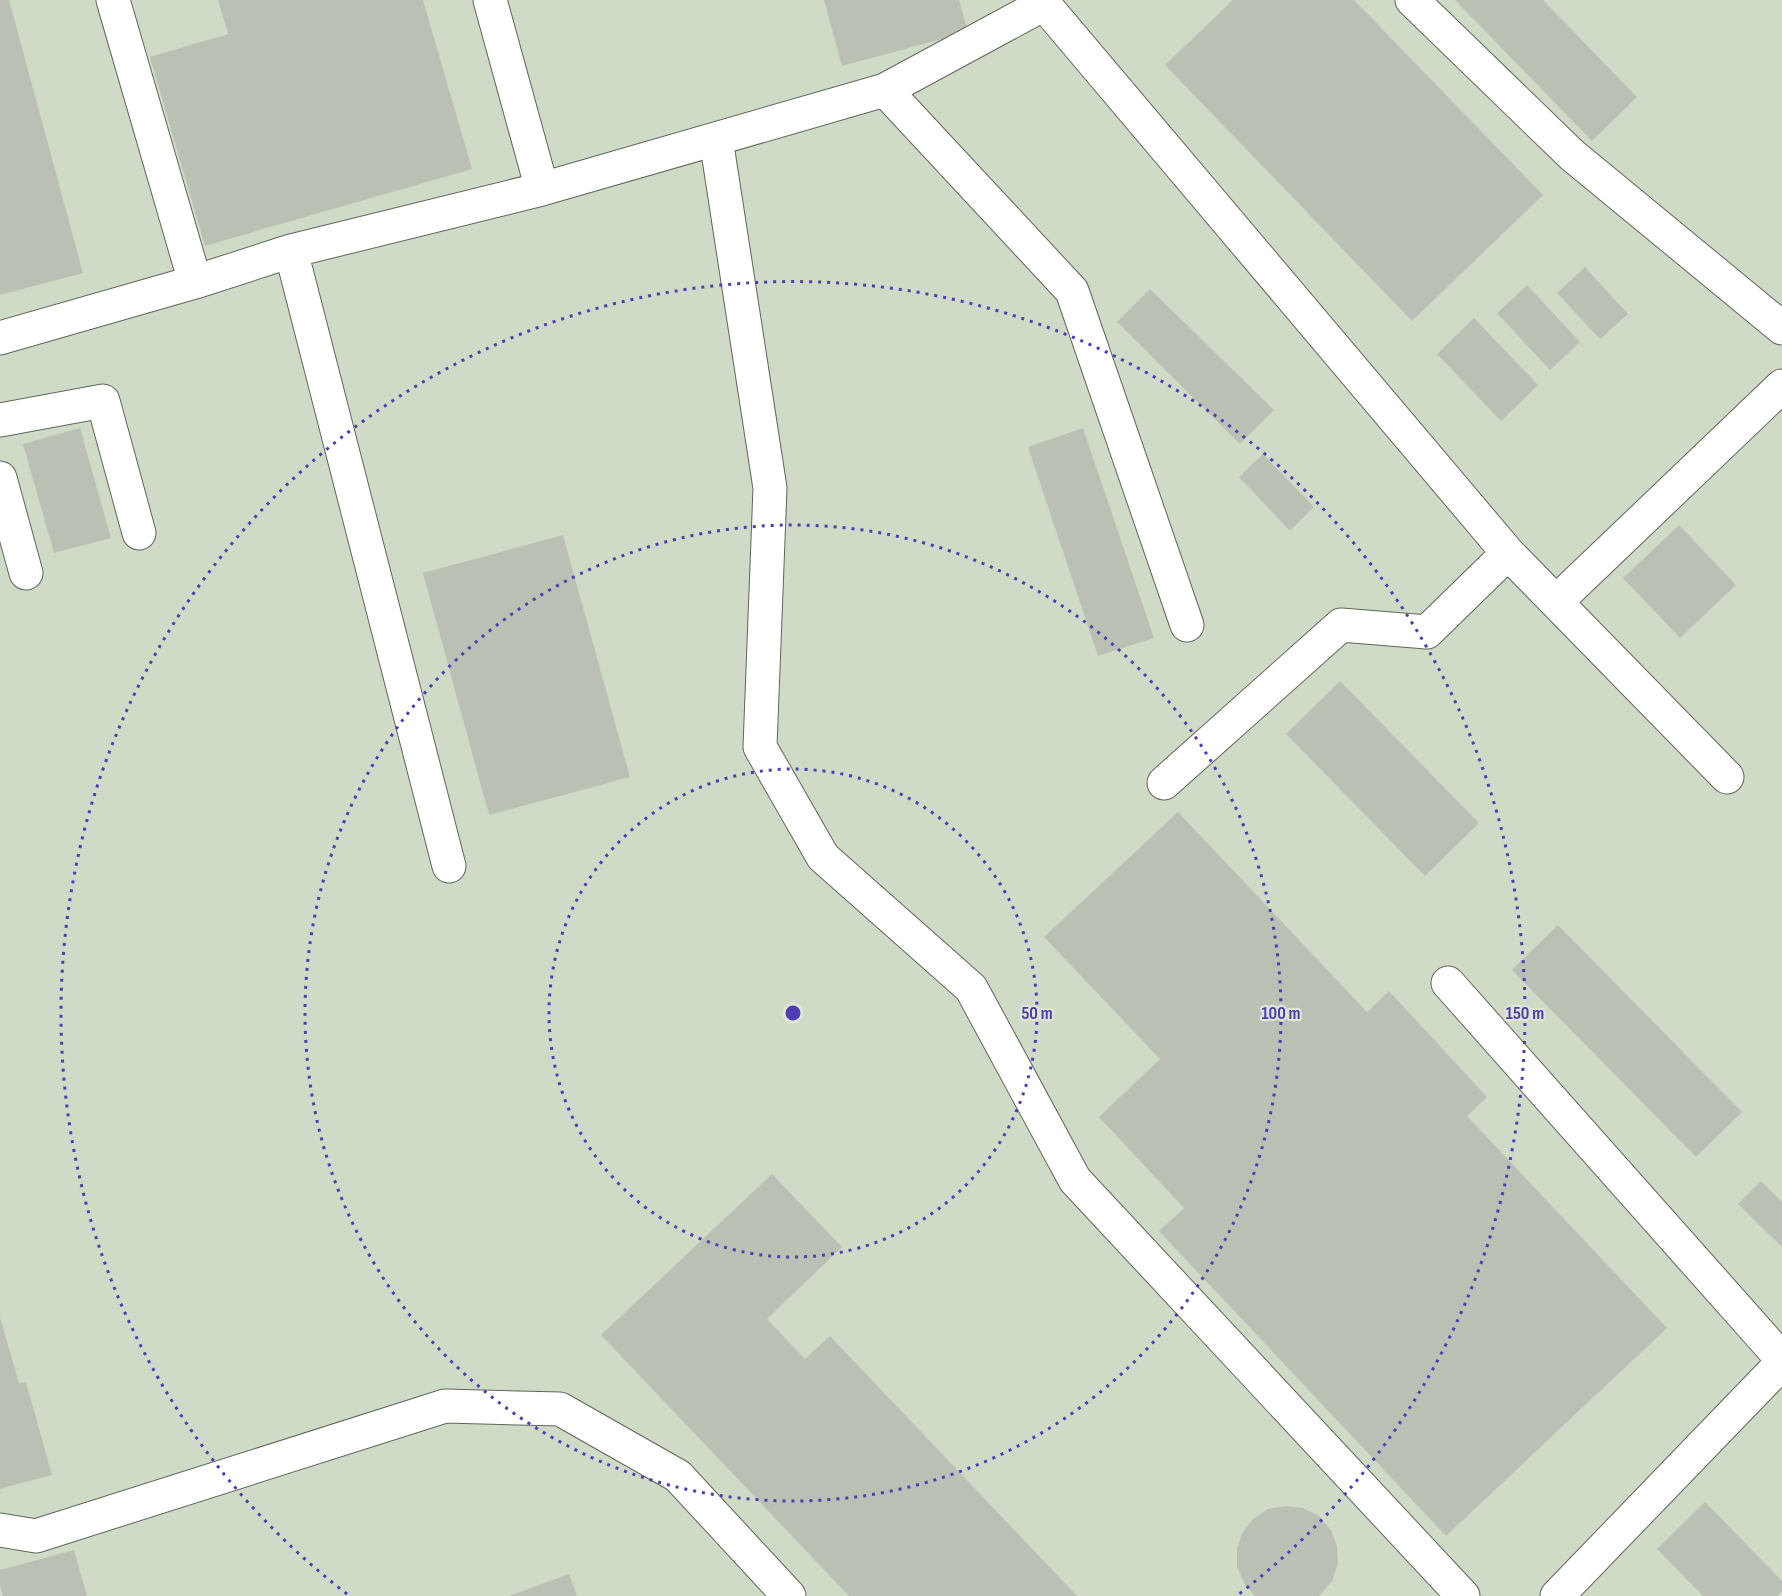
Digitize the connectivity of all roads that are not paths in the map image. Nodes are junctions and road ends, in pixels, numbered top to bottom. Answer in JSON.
{"nodes":[{"id":1,"x":113,"y":0,"type":"edge"},
{"id":2,"x":490,"y":0,"type":"edge"},
{"id":3,"x":1412,"y":0,"type":"edge"},
{"id":4,"x":1043,"y":2,"type":"edge"},
{"id":5,"x":885,"y":90,"type":"junction"},
{"id":6,"x":716,"y":139,"type":"junction"},
{"id":7,"x":542,"y":189,"type":"junction"},
{"id":8,"x":291,"y":251,"type":"junction"},
{"id":9,"x":195,"y":282,"type":"junction"},
{"id":10,"x":1782,"y":328,"type":"edge"},
{"id":11,"x":0,"y":338,"type":"edge"},
{"id":12,"x":1782,"y":386,"type":"edge"},
{"id":13,"x":0,"y":420,"type":"edge"},
{"id":14,"x":0,"y":478,"type":"edge"},
{"id":15,"x":139,"y":533,"type":"dead end"},
{"id":16,"x":1508,"y":553,"type":"junction"},
{"id":17,"x":26,"y":573,"type":"dead end"},
{"id":18,"x":1556,"y":602,"type":"junction"},
{"id":19,"x":1187,"y":625,"type":"dead end"},
{"id":20,"x":1727,"y":777,"type":"dead end"},
{"id":21,"x":1164,"y":783,"type":"dead end"},
{"id":22,"x":449,"y":866,"type":"dead end"},
{"id":23,"x":1448,"y":983,"type":"dead end"},
{"id":24,"x":1782,"y":1361,"type":"edge"},
{"id":25,"x":0,"y":1530,"type":"edge"},
{"id":26,"x":789,"y":1596,"type":"edge"},
{"id":27,"x":1463,"y":1596,"type":"edge"},
{"id":28,"x":1557,"y":1596,"type":"edge"}],
"edges":[{"from":1,"to":9,"type":"lane"},
{"from":2,"to":7,"type":"lane"},
{"from":3,"to":10,"type":"lane"},
{"from":4,"to":5,"type":"lane"},
{"from":4,"to":16,"type":"lane"},
{"from":5,"to":6,"type":"lane"},
{"from":5,"to":19,"type":"lane"},
{"from":6,"to":7,"type":"lane"},
{"from":6,"to":27,"type":"lane"},
{"from":7,"to":8,"type":"lane"},
{"from":8,"to":9,"type":"lane"},
{"from":8,"to":22,"type":"lane"},
{"from":9,"to":11,"type":"lane"},
{"from":12,"to":18,"type":"lane"},
{"from":13,"to":15,"type":"lane"},
{"from":14,"to":17,"type":"lane"},
{"from":16,"to":18,"type":"lane"},
{"from":16,"to":21,"type":"lane"},
{"from":18,"to":20,"type":"lane"},
{"from":23,"to":24,"type":"lane"},
{"from":24,"to":28,"type":"lane"},
{"from":25,"to":26,"type":"lane"}]}
